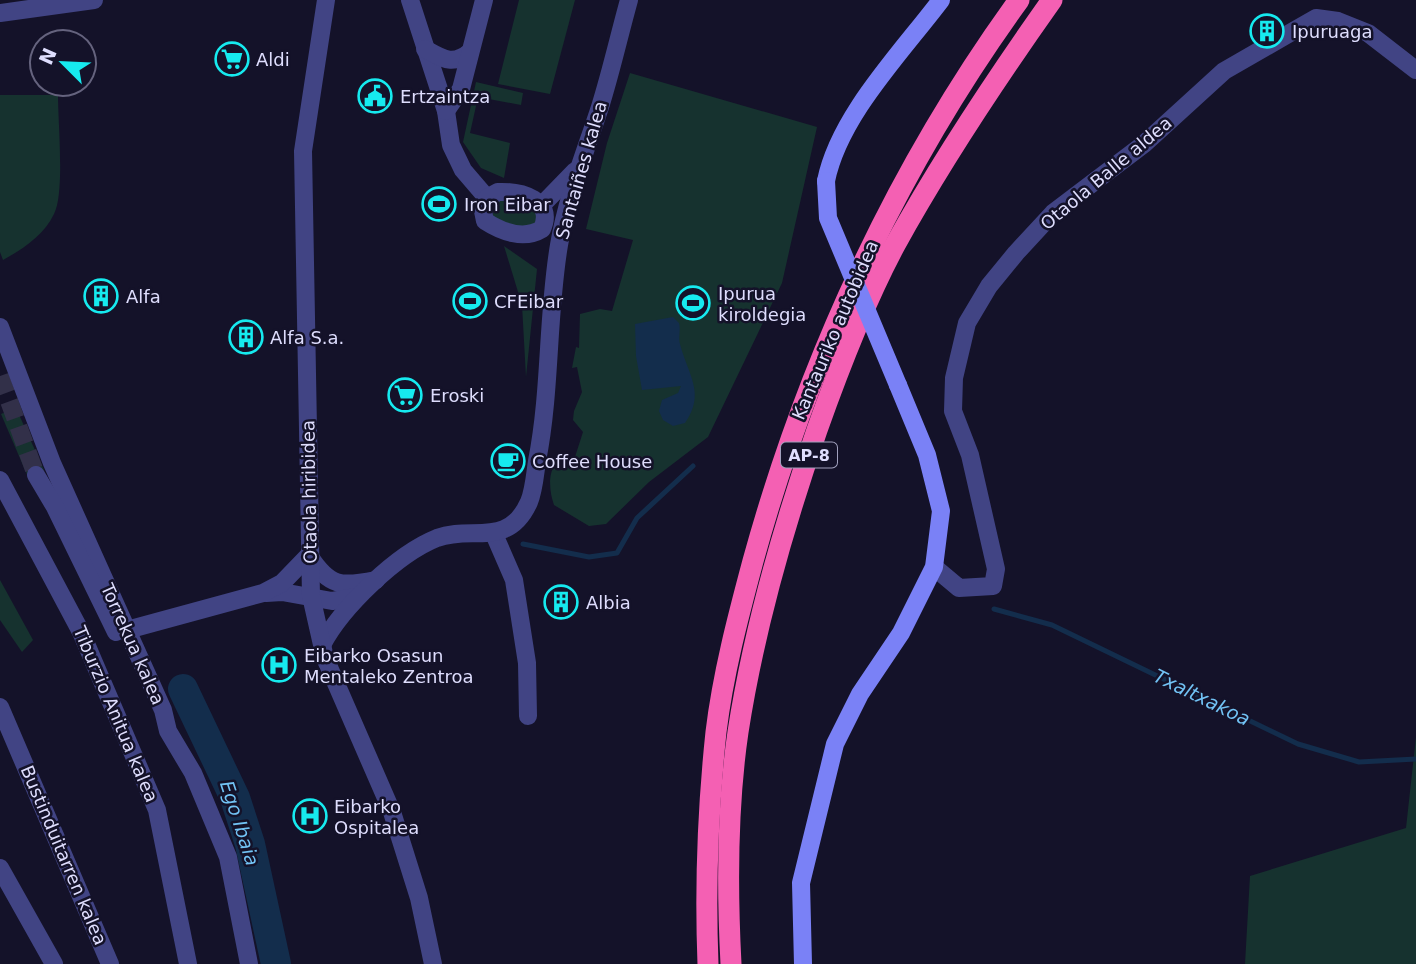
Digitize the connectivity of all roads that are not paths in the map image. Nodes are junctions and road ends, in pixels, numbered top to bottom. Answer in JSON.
{"nodes":[{"id":1,"x":94,"y":0,"type":"edge"},
{"id":2,"x":410,"y":0,"type":"edge"},
{"id":3,"x":484,"y":0,"type":"edge"},
{"id":4,"x":629,"y":0,"type":"edge"},
{"id":5,"x":941,"y":0,"type":"edge"},
{"id":6,"x":1019,"y":0,"type":"edge"},
{"id":7,"x":1052,"y":0,"type":"edge"},
{"id":8,"x":323,"y":4,"type":"edge"},
{"id":9,"x":12,"y":9,"type":"edge"},
{"id":10,"x":425,"y":49,"type":"junction"},
{"id":11,"x":470,"y":52,"type":"junction"},
{"id":12,"x":1416,"y":70,"type":"edge"},
{"id":13,"x":446,"y":111,"type":"junction"},
{"id":14,"x":578,"y":169,"type":"junction"},
{"id":15,"x":487,"y":198,"type":"junction"},
{"id":16,"x":542,"y":205,"type":"junction"},
{"id":17,"x":543,"y":226,"type":"junction"},
{"id":18,"x":559,"y":247,"type":"junction"},
{"id":19,"x":0,"y":327,"type":"edge"},
{"id":20,"x":36,"y":475,"type":"tunnel mouth"},
{"id":21,"x":0,"y":480,"type":"edge"},
{"id":22,"x":494,"y":534,"type":"junction"},
{"id":23,"x":310,"y":556,"type":"junction"},
{"id":24,"x":933,"y":567,"type":"junction"},
{"id":25,"x":379,"y":580,"type":"junction"},
{"id":26,"x":263,"y":593,"type":"junction"},
{"id":27,"x":357,"y":597,"type":"junction"},
{"id":28,"x":312,"y":599,"type":"junction"},
{"id":29,"x":127,"y":630,"type":"junction"},
{"id":30,"x":322,"y":645,"type":"junction"},
{"id":31,"x":0,"y":707,"type":"edge"},
{"id":32,"x":528,"y":716,"type":"dead end"},
{"id":33,"x":168,"y":731,"type":"junction"},
{"id":34,"x":0,"y":868,"type":"edge"},
{"id":35,"x":54,"y":964,"type":"edge"},
{"id":36,"x":110,"y":964,"type":"edge"},
{"id":37,"x":188,"y":964,"type":"edge"},
{"id":38,"x":249,"y":964,"type":"edge"},
{"id":39,"x":433,"y":964,"type":"edge"},
{"id":40,"x":708,"y":964,"type":"edge"},
{"id":41,"x":731,"y":964,"type":"edge"},
{"id":42,"x":803,"y":964,"type":"edge"}],
"edges":[{"from":1,"to":9,"type":"street"},
{"from":2,"to":10,"type":"street"},
{"from":3,"to":11,"type":"street"},
{"from":4,"to":14,"type":"street","name":"Santaiñes kalea"},
{"from":5,"to":24,"type":"main road","bridge":true},
{"from":6,"to":40,"type":"highway","name":"Kantauriko autobidea","number":"AP-8"},
{"from":7,"to":41,"type":"highway","name":"Kantauriko autobidea","number":"AP-8"},
{"from":8,"to":23,"type":"street","name":"Otaola hiribidea"},
{"from":10,"to":11,"type":"street"},
{"from":10,"to":13,"type":"street"},
{"from":11,"to":13,"type":"street"},
{"from":12,"to":24,"type":"street","name":"Otaola Balle aldea"},
{"from":13,"to":15,"type":"street"},
{"from":14,"to":16,"type":"street"},
{"from":14,"to":18,"type":"street","name":"Santaiñes kalea"},
{"from":15,"to":16,"type":"street"},
{"from":15,"to":17,"type":"street"},
{"from":16,"to":17,"type":"street"},
{"from":17,"to":18,"type":"street"},
{"from":18,"to":22,"type":"street","name":"Santaiñes kalea"},
{"from":19,"to":29,"type":"street","name":"Torrekua kalea"},
{"from":20,"to":33,"type":"street"},
{"from":21,"to":37,"type":"street","name":"Tiburzio Anitua kalea"},
{"from":22,"to":25,"type":"street"},
{"from":22,"to":32,"type":"street"},
{"from":23,"to":25,"type":"street"},
{"from":23,"to":26,"type":"street"},
{"from":23,"to":28,"type":"street","name":"Otaola hiribidea"},
{"from":24,"to":42,"type":"main road"},
{"from":25,"to":27,"type":"street"},
{"from":26,"to":28,"type":"street"},
{"from":26,"to":29,"type":"street"},
{"from":27,"to":28,"type":"street"},
{"from":27,"to":30,"type":"street"},
{"from":28,"to":30,"type":"street","name":"Otaola hiribidea"},
{"from":29,"to":33,"type":"street","name":"Torrekua kalea"},
{"from":30,"to":39,"type":"street","name":"Otaola hiribidea"},
{"from":31,"to":36,"type":"street","name":"Bustinduitarren kalea"},
{"from":33,"to":38,"type":"street","name":"Torrekua kalea"},
{"from":34,"to":35,"type":"street"}]}
